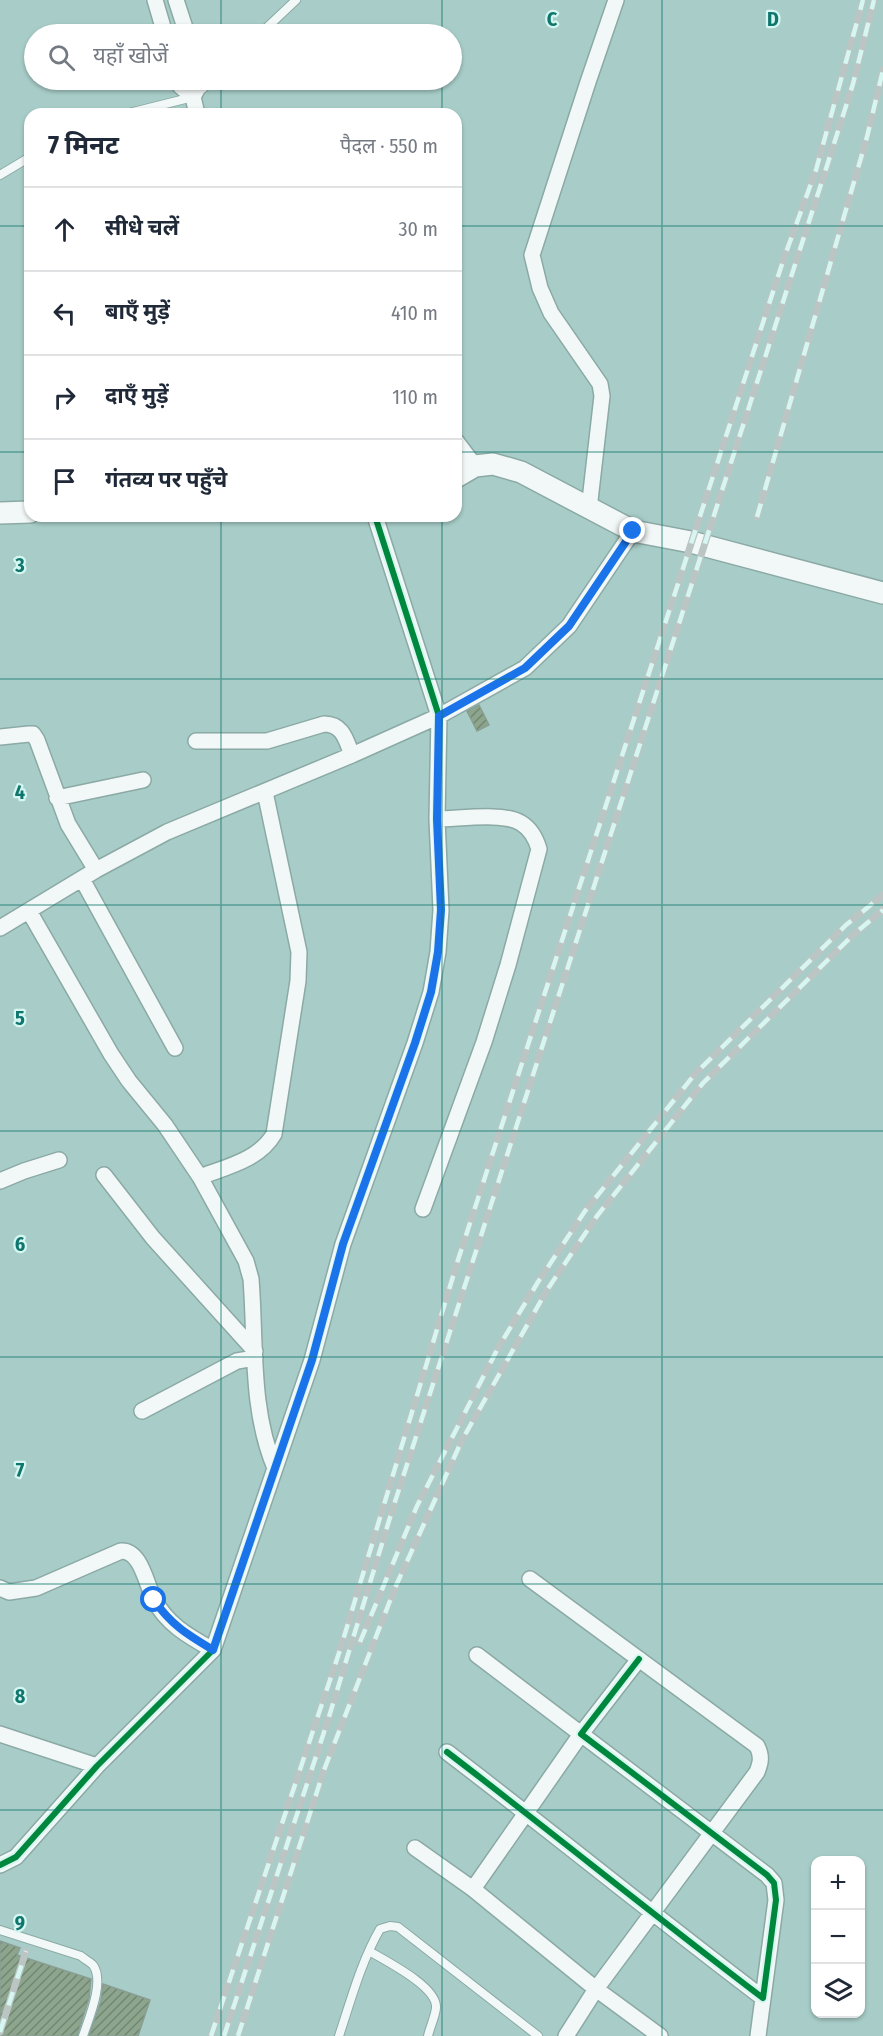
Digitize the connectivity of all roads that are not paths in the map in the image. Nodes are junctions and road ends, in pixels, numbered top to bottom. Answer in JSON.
{"nodes":[{"id":1,"x":155,"y":0,"type":"edge"},
{"id":2,"x":176,"y":0,"type":"edge"},
{"id":3,"x":296,"y":0,"type":"edge"},
{"id":4,"x":616,"y":0,"type":"edge"},
{"id":5,"x":162,"y":24,"type":"edge"},
{"id":6,"x":184,"y":24,"type":"edge"},
{"id":7,"x":271,"y":24,"type":"edge"},
{"id":8,"x":185,"y":90,"type":"edge"},
{"id":9,"x":197,"y":90,"type":"edge"},
{"id":10,"x":201,"y":90,"type":"edge"},
{"id":11,"x":193,"y":97,"type":"junction"},
{"id":12,"x":149,"y":108,"type":"edge"},
{"id":13,"x":196,"y":108,"type":"edge"},
{"id":14,"x":24,"y":161,"type":"edge"},
{"id":15,"x":0,"y":175,"type":"edge"},
{"id":16,"x":462,"y":448,"type":"edge"},
{"id":17,"x":476,"y":466,"type":"junction"},
{"id":18,"x":462,"y":474,"type":"edge"},
{"id":19,"x":589,"y":509,"type":"junction"},
{"id":20,"x":24,"y":512,"type":"edge"},
{"id":21,"x":0,"y":513,"type":"edge"},
{"id":22,"x":377,"y":522,"type":"edge"},
{"id":23,"x":633,"y":531,"type":"junction"},
{"id":24,"x":883,"y":593,"type":"edge"},
{"id":25,"x":439,"y":716,"type":"junction"},
{"id":26,"x":0,"y":736,"type":"edge"},
{"id":27,"x":196,"y":741,"type":"dead end"},
{"id":28,"x":352,"y":755,"type":"junction"},
{"id":29,"x":142,"y":780,"type":"dead end"},
{"id":30,"x":265,"y":792,"type":"junction"},
{"id":31,"x":57,"y":798,"type":"junction"},
{"id":32,"x":437,"y":819,"type":"junction"},
{"id":33,"x":96,"y":870,"type":"junction"},
{"id":34,"x":82,"y":879,"type":"junction"},
{"id":35,"x":29,"y":911,"type":"junction"},
{"id":36,"x":0,"y":928,"type":"edge"},
{"id":37,"x":175,"y":1048,"type":"dead end"},
{"id":38,"x":59,"y":1161,"type":"dead end"},
{"id":39,"x":104,"y":1175,"type":"dead end"},
{"id":40,"x":200,"y":1177,"type":"junction"},
{"id":41,"x":0,"y":1181,"type":"edge"},
{"id":42,"x":423,"y":1209,"type":"dead end"},
{"id":43,"x":255,"y":1354,"type":"junction"},
{"id":44,"x":142,"y":1411,"type":"dead end"},
{"id":45,"x":275,"y":1468,"type":"junction"},
{"id":46,"x":530,"y":1579,"type":"dead end"},
{"id":47,"x":0,"y":1588,"type":"edge"},
{"id":48,"x":213,"y":1650,"type":"junction"},
{"id":49,"x":477,"y":1654,"type":"dead end"},
{"id":50,"x":639,"y":1659,"type":"junction"},
{"id":51,"x":0,"y":1734,"type":"edge"},
{"id":52,"x":581,"y":1734,"type":"junction"},
{"id":53,"x":447,"y":1752,"type":"dead end"},
{"id":54,"x":97,"y":1766,"type":"junction"},
{"id":55,"x":527,"y":1813,"type":"junction"},
{"id":56,"x":712,"y":1834,"type":"junction"},
{"id":57,"x":415,"y":1848,"type":"dead end"},
{"id":58,"x":0,"y":1865,"type":"edge"},
{"id":59,"x":473,"y":1889,"type":"junction"},
{"id":60,"x":652,"y":1914,"type":"junction"},
{"id":61,"x":0,"y":1930,"type":"edge"},
{"id":62,"x":369,"y":1951,"type":"junction"},
{"id":63,"x":594,"y":1993,"type":"junction"},
{"id":64,"x":763,"y":1998,"type":"junction"},
{"id":65,"x":83,"y":2036,"type":"edge"},
{"id":66,"x":339,"y":2036,"type":"edge"},
{"id":67,"x":428,"y":2036,"type":"edge"},
{"id":68,"x":538,"y":2036,"type":"edge"},
{"id":69,"x":566,"y":2036,"type":"edge"},
{"id":70,"x":660,"y":2036,"type":"edge"},
{"id":71,"x":758,"y":2036,"type":"edge"}],
"edges":[{"from":1,"to":5,"type":"street"},
{"from":2,"to":6,"type":"street"},
{"from":3,"to":7,"type":"lane"},
{"from":4,"to":19,"type":"street"},
{"from":8,"to":11,"type":"street"},
{"from":9,"to":11,"type":"street"},
{"from":10,"to":11,"type":"lane"},
{"from":11,"to":12,"type":"lane"},
{"from":11,"to":13,"type":"street"},
{"from":14,"to":15,"type":"lane"},
{"from":16,"to":17,"type":"street"},
{"from":17,"to":18,"type":"street"},
{"from":17,"to":19,"type":"street"},
{"from":19,"to":23,"type":"street"},
{"from":20,"to":21,"type":"street"},
{"from":22,"to":25,"type":"street"},
{"from":23,"to":24,"type":"street"},
{"from":23,"to":25,"type":"street"},
{"from":25,"to":28,"type":"street"},
{"from":25,"to":32,"type":"street"},
{"from":26,"to":31,"type":"street"},
{"from":27,"to":28,"type":"street"},
{"from":28,"to":30,"type":"street"},
{"from":29,"to":31,"type":"street"},
{"from":30,"to":33,"type":"street"},
{"from":30,"to":40,"type":"street"},
{"from":31,"to":33,"type":"street"},
{"from":32,"to":42,"type":"street"},
{"from":32,"to":45,"type":"street"},
{"from":33,"to":34,"type":"street"},
{"from":34,"to":35,"type":"street"},
{"from":34,"to":37,"type":"street"},
{"from":35,"to":36,"type":"street"},
{"from":35,"to":40,"type":"street"},
{"from":38,"to":41,"type":"street"},
{"from":39,"to":43,"type":"street"},
{"from":40,"to":43,"type":"street"},
{"from":43,"to":44,"type":"street"},
{"from":43,"to":45,"type":"street"},
{"from":45,"to":48,"type":"street"},
{"from":46,"to":50,"type":"street"},
{"from":47,"to":48,"type":"street"},
{"from":48,"to":54,"type":"street"},
{"from":49,"to":52,"type":"street"},
{"from":50,"to":52,"type":"street"},
{"from":50,"to":56,"type":"street"},
{"from":51,"to":54,"type":"street"},
{"from":52,"to":55,"type":"street"},
{"from":52,"to":56,"type":"street"},
{"from":53,"to":55,"type":"street"},
{"from":54,"to":58,"type":"street"},
{"from":55,"to":59,"type":"street"},
{"from":55,"to":60,"type":"street"},
{"from":56,"to":60,"type":"street"},
{"from":56,"to":64,"type":"street"},
{"from":57,"to":59,"type":"street"},
{"from":59,"to":63,"type":"street"},
{"from":60,"to":63,"type":"street"},
{"from":60,"to":64,"type":"street"},
{"from":61,"to":65,"type":"lane"},
{"from":62,"to":66,"type":"lane"},
{"from":62,"to":67,"type":"lane"},
{"from":62,"to":68,"type":"lane"},
{"from":63,"to":69,"type":"street"},
{"from":63,"to":70,"type":"street"},
{"from":64,"to":71,"type":"street"}]}
